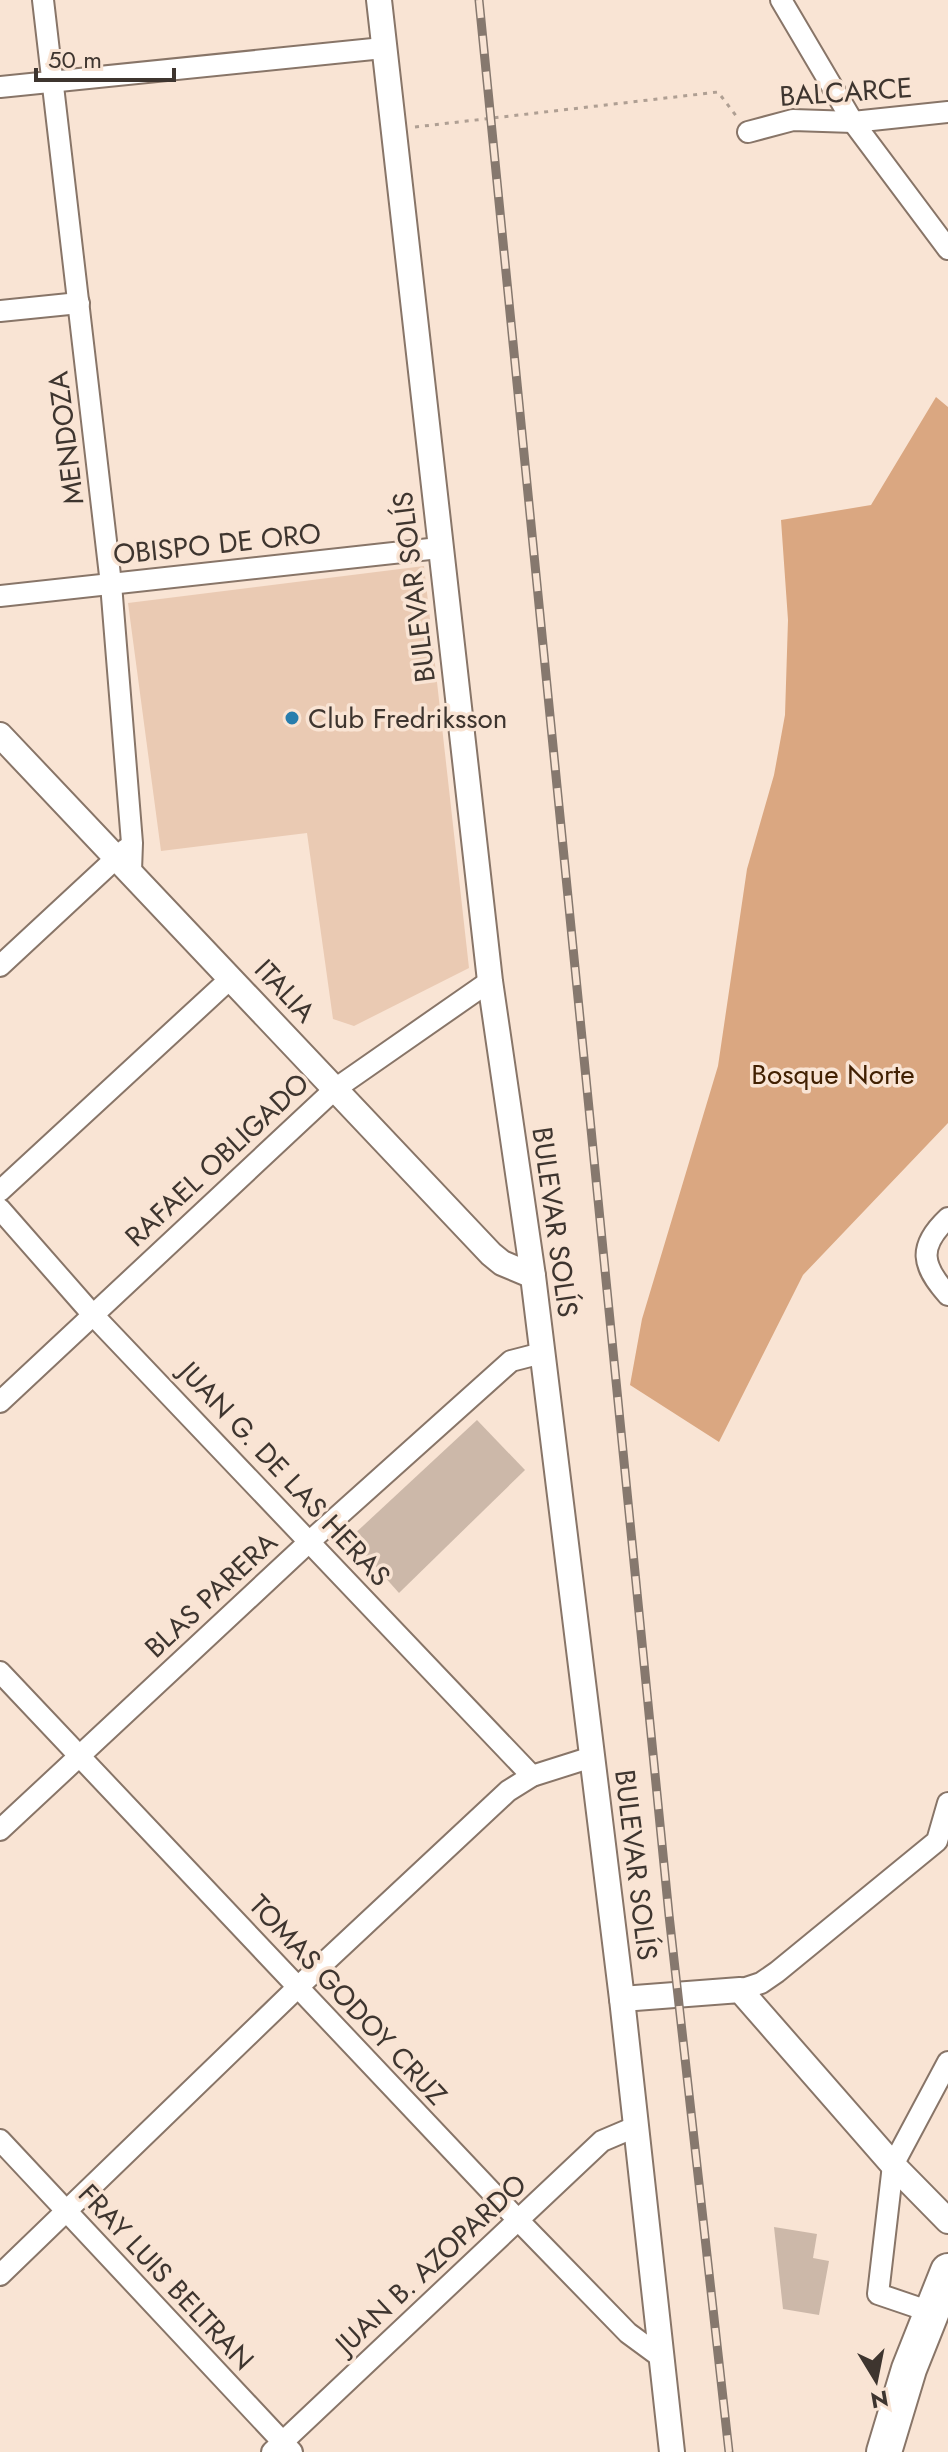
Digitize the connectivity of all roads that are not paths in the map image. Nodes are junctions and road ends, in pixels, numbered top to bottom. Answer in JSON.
{"nodes":[{"id":1,"x":43,"y":0,"type":"edge"},
{"id":2,"x":379,"y":0,"type":"edge"},
{"id":3,"x":781,"y":0,"type":"edge"},
{"id":4,"x":383,"y":48,"type":"junction"},
{"id":5,"x":53,"y":81,"type":"junction"},
{"id":6,"x":0,"y":87,"type":"edge"},
{"id":7,"x":948,"y":112,"type":"edge"},
{"id":8,"x":853,"y":122,"type":"junction"},
{"id":9,"x":748,"y":132,"type":"road end"},
{"id":10,"x":948,"y":249,"type":"edge"},
{"id":11,"x":79,"y":303,"type":"junction"},
{"id":12,"x":0,"y":311,"type":"edge"},
{"id":13,"x":439,"y":548,"type":"junction"},
{"id":14,"x":111,"y":584,"type":"junction"},
{"id":15,"x":0,"y":596,"type":"edge"},
{"id":16,"x":0,"y":735,"type":"edge"},
{"id":17,"x":127,"y":857,"type":"junction"},
{"id":18,"x":0,"y":966,"type":"edge"},
{"id":19,"x":231,"y":978,"type":"junction"},
{"id":20,"x":490,"y":981,"type":"junction"},
{"id":21,"x":335,"y":1089,"type":"junction"},
{"id":22,"x":0,"y":1191,"type":"edge"},
{"id":23,"x":0,"y":1209,"type":"edge"},
{"id":24,"x":948,"y":1218,"type":"edge"},
{"id":25,"x":533,"y":1276,"type":"junction"},
{"id":26,"x":942,"y":1288,"type":"edge"},
{"id":27,"x":93,"y":1315,"type":"junction"},
{"id":28,"x":542,"y":1353,"type":"junction"},
{"id":29,"x":0,"y":1402,"type":"edge"},
{"id":30,"x":309,"y":1542,"type":"junction"},
{"id":31,"x":0,"y":1672,"type":"edge"},
{"id":32,"x":80,"y":1755,"type":"junction"},
{"id":33,"x":592,"y":1757,"type":"junction"},
{"id":34,"x":532,"y":1776,"type":"junction"},
{"id":35,"x":948,"y":1803,"type":"edge"},
{"id":36,"x":0,"y":1830,"type":"edge"},
{"id":37,"x":297,"y":1988,"type":"junction"},
{"id":38,"x":740,"y":1990,"type":"junction"},
{"id":39,"x":622,"y":1999,"type":"junction"},
{"id":40,"x":948,"y":2062,"type":"edge"},
{"id":41,"x":635,"y":2127,"type":"junction"},
{"id":42,"x":0,"y":2140,"type":"edge"},
{"id":43,"x":893,"y":2165,"type":"junction"},
{"id":44,"x":66,"y":2212,"type":"junction"},
{"id":45,"x":519,"y":2221,"type":"junction"},
{"id":46,"x":948,"y":2221,"type":"edge"},
{"id":47,"x":948,"y":2271,"type":"edge"},
{"id":48,"x":0,"y":2275,"type":"edge"},
{"id":49,"x":931,"y":2312,"type":"junction"},
{"id":50,"x":662,"y":2358,"type":"junction"},
{"id":51,"x":282,"y":2449,"type":"edge"},
{"id":52,"x":672,"y":2452,"type":"edge"},
{"id":53,"x":884,"y":2452,"type":"edge"}],
"edges":[{"from":1,"to":5,"type":"street","name":"MENDOZA"},
{"from":2,"to":4,"type":"street","name":"BULEVAR SOLÍS"},
{"from":3,"to":8,"type":"street"},
{"from":4,"to":5,"type":"street"},
{"from":4,"to":13,"type":"street","name":"BULEVAR SOLÍS"},
{"from":5,"to":6,"type":"street"},
{"from":5,"to":11,"type":"street","name":"MENDOZA"},
{"from":7,"to":8,"type":"street","name":"BALCARCE"},
{"from":8,"to":9,"type":"street","name":"BALCARCE"},
{"from":8,"to":10,"type":"street"},
{"from":11,"to":12,"type":"street"},
{"from":11,"to":14,"type":"street","name":"MENDOZA"},
{"from":13,"to":14,"type":"street","name":"OBISPO DE ORO"},
{"from":13,"to":20,"type":"street","name":"BULEVAR SOLÍS"},
{"from":14,"to":15,"type":"street","name":"OBISPO DE ORO"},
{"from":14,"to":17,"type":"street","name":"MENDOZA"},
{"from":16,"to":17,"type":"street","name":"ITALIA"},
{"from":17,"to":18,"type":"street"},
{"from":17,"to":19,"type":"street","name":"ITALIA"},
{"from":19,"to":21,"type":"street","name":"ITALIA"},
{"from":19,"to":22,"type":"street"},
{"from":20,"to":21,"type":"street","name":"RAFAEL OBLIGADO"},
{"from":20,"to":25,"type":"street","name":"BULEVAR SOLÍS"},
{"from":21,"to":25,"type":"street","name":"ITALIA"},
{"from":21,"to":27,"type":"street","name":"RAFAEL OBLIGADO"},
{"from":23,"to":27,"type":"street","name":"JUAN G. DE LAS HERAS"},
{"from":24,"to":26,"type":"street"},
{"from":25,"to":28,"type":"street","name":"BULEVAR SOLÍS"},
{"from":27,"to":29,"type":"street","name":"RAFAEL OBLIGADO"},
{"from":27,"to":30,"type":"street","name":"JUAN G. DE LAS HERAS"},
{"from":28,"to":30,"type":"street","name":"BLAS PARERA"},
{"from":28,"to":33,"type":"street","name":"BULEVAR SOLÍS"},
{"from":30,"to":32,"type":"street","name":"BLAS PARERA"},
{"from":30,"to":34,"type":"street","name":"JUAN G. DE LAS HERAS"},
{"from":31,"to":32,"type":"street","name":"TOMAS GODOY CRUZ"},
{"from":32,"to":36,"type":"street","name":"BLAS PARERA"},
{"from":32,"to":37,"type":"street","name":"TOMAS GODOY CRUZ"},
{"from":33,"to":34,"type":"street"},
{"from":33,"to":39,"type":"street","name":"BULEVAR SOLÍS"},
{"from":34,"to":37,"type":"street"},
{"from":35,"to":38,"type":"street"},
{"from":37,"to":44,"type":"street"},
{"from":37,"to":45,"type":"street","name":"TOMAS GODOY CRUZ"},
{"from":38,"to":39,"type":"street"},
{"from":38,"to":43,"type":"street"},
{"from":39,"to":41,"type":"street","name":"BULEVAR SOLÍS"},
{"from":40,"to":43,"type":"street"},
{"from":41,"to":45,"type":"street","name":"JUAN B. AZOPARDO"},
{"from":41,"to":50,"type":"street","name":"BULEVAR SOLÍS"},
{"from":42,"to":44,"type":"street","name":"FRAY LUIS BELTRAN"},
{"from":43,"to":46,"type":"street"},
{"from":43,"to":49,"type":"street"},
{"from":44,"to":48,"type":"street"},
{"from":44,"to":51,"type":"street","name":"FRAY LUIS BELTRAN"},
{"from":45,"to":50,"type":"street","name":"TOMAS GODOY CRUZ"},
{"from":45,"to":51,"type":"street","name":"JUAN B. AZOPARDO"},
{"from":47,"to":49,"type":"highway"},
{"from":49,"to":53,"type":"highway"},
{"from":50,"to":52,"type":"street","name":"BULEVAR SOLÍS"}]}
